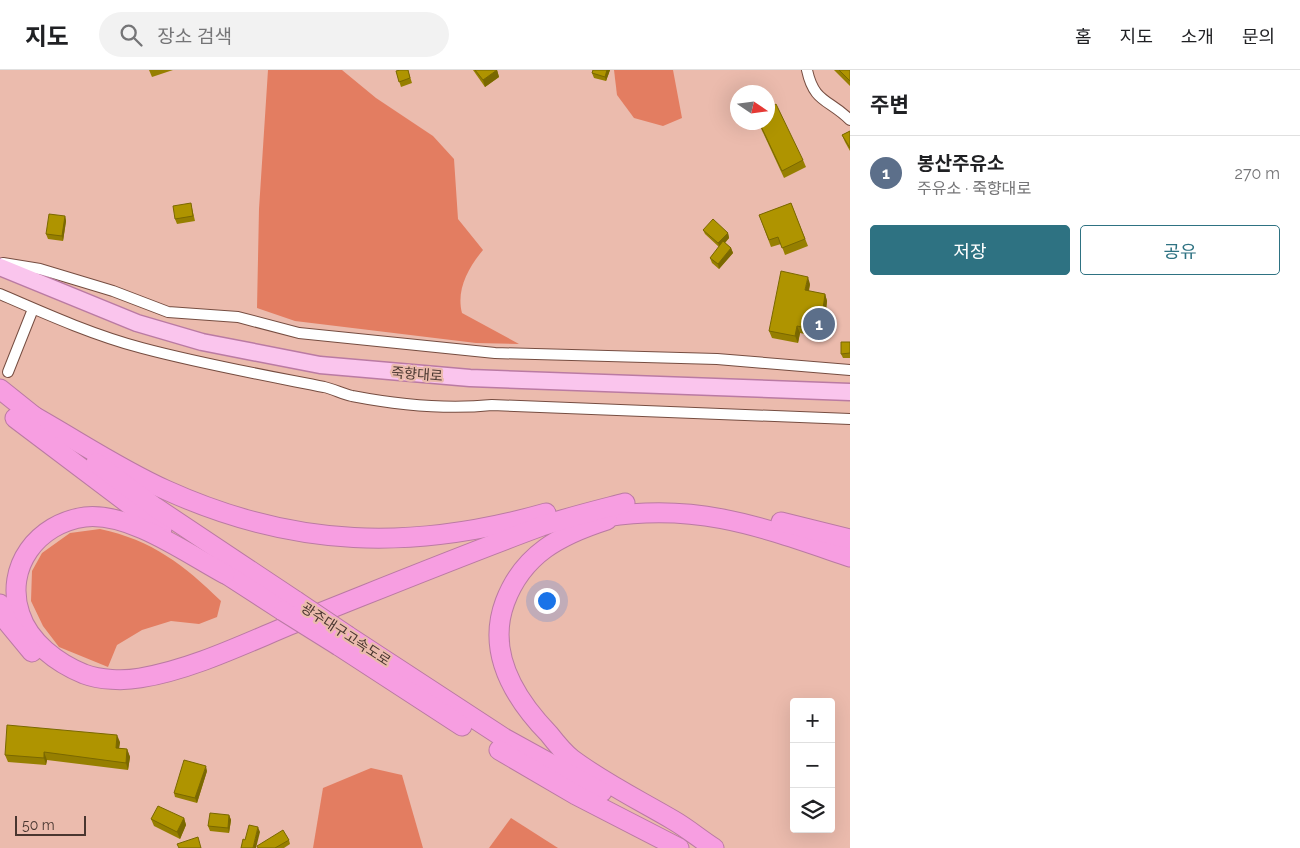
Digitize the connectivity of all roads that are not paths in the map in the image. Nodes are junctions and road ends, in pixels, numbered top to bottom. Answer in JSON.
{"nodes":[{"id":1,"x":807,"y":70,"type":"edge"},
{"id":2,"x":850,"y":120,"type":"edge"},
{"id":3,"x":0,"y":262,"type":"edge"},
{"id":4,"x":0,"y":268,"type":"edge"},
{"id":5,"x":0,"y":294,"type":"edge"},
{"id":6,"x":33,"y":309,"type":"junction"},
{"id":7,"x":850,"y":370,"type":"edge"},
{"id":8,"x":4,"y":381,"type":"edge"},
{"id":9,"x":850,"y":392,"type":"edge"},
{"id":10,"x":0,"y":406,"type":"edge"},
{"id":11,"x":30,"y":414,"type":"junction"},
{"id":12,"x":850,"y":418,"type":"edge"},
{"id":13,"x":626,"y":508,"type":"junction"},
{"id":14,"x":850,"y":539,"type":"edge"},
{"id":15,"x":850,"y":557,"type":"edge"},
{"id":16,"x":225,"y":574,"type":"junction"},
{"id":17,"x":0,"y":604,"type":"edge"},
{"id":18,"x":290,"y":606,"type":"junction"},
{"id":19,"x":344,"y":641,"type":"junction"},
{"id":20,"x":679,"y":848,"type":"edge"},
{"id":21,"x":713,"y":848,"type":"edge"}],
"edges":[{"from":1,"to":2,"type":"street"},
{"from":3,"to":7,"type":"street"},
{"from":4,"to":9,"type":"main road","name":"죽향대로"},
{"from":5,"to":6,"type":"street"},
{"from":6,"to":8,"type":"street"},
{"from":6,"to":12,"type":"street"},
{"from":8,"to":11,"type":"highway","name":"광주대구고속도로"},
{"from":10,"to":16,"type":"highway","name":"광주대구고속도로"},
{"from":11,"to":13,"type":"highway"},
{"from":11,"to":18,"type":"highway","name":"광주대구고속도로"},
{"from":13,"to":14,"type":"highway"},
{"from":13,"to":15,"type":"highway"},
{"from":13,"to":16,"type":"highway"},
{"from":13,"to":17,"type":"highway"},
{"from":13,"to":21,"type":"highway"},
{"from":16,"to":18,"type":"highway","name":"광주대구고속도로"},
{"from":18,"to":19,"type":"highway","name":"광주대구고속도로","bridge":true},
{"from":19,"to":20,"type":"highway","name":"광주대구고속도로"},
{"from":19,"to":21,"type":"highway","name":"광주대구고속도로"}]}
